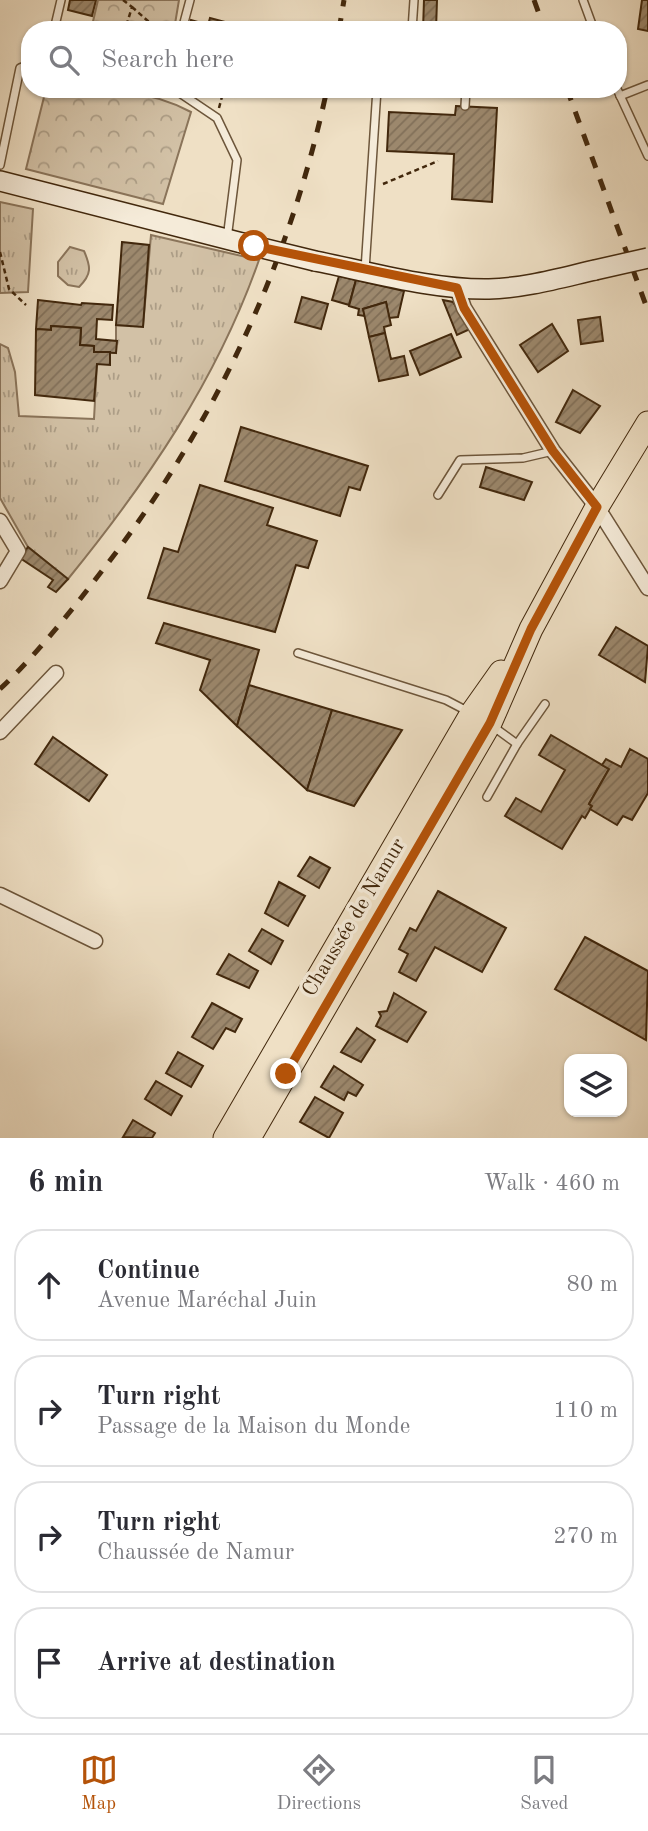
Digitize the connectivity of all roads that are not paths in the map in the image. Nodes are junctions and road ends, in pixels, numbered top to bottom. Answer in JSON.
{"nodes":[{"id":1,"x":61,"y":0,"type":"edge"},
{"id":2,"x":190,"y":0,"type":"edge"},
{"id":3,"x":414,"y":0,"type":"edge"},
{"id":4,"x":583,"y":0,"type":"edge"},
{"id":5,"x":56,"y":21,"type":"edge"},
{"id":6,"x":184,"y":21,"type":"edge"},
{"id":7,"x":413,"y":21,"type":"edge"},
{"id":8,"x":591,"y":21,"type":"edge"},
{"id":9,"x":21,"y":68,"type":"edge"},
{"id":10,"x":648,"y":85,"type":"edge"},
{"id":11,"x":627,"y":90,"type":"edge"},
{"id":12,"x":187,"y":98,"type":"edge"},
{"id":13,"x":376,"y":98,"type":"edge"},
{"id":14,"x":465,"y":98,"type":"edge"},
{"id":15,"x":621,"y":98,"type":"edge"},
{"id":16,"x":465,"y":106,"type":"dead end"},
{"id":17,"x":648,"y":156,"type":"edge"},
{"id":18,"x":0,"y":164,"type":"edge"},
{"id":19,"x":0,"y":181,"type":"edge"},
{"id":20,"x":235,"y":241,"type":"junction"},
{"id":21,"x":648,"y":258,"type":"edge"},
{"id":22,"x":365,"y":271,"type":"junction"},
{"id":23,"x":457,"y":288,"type":"junction"},
{"id":24,"x":648,"y":423,"type":"edge"},
{"id":25,"x":553,"y":451,"type":"junction"},
{"id":26,"x":438,"y":495,"type":"dead end"},
{"id":27,"x":597,"y":507,"type":"junction"},
{"id":28,"x":0,"y":521,"type":"edge"},
{"id":29,"x":0,"y":581,"type":"edge"},
{"id":30,"x":648,"y":588,"type":"edge"},
{"id":31,"x":298,"y":653,"type":"dead end"},
{"id":32,"x":56,"y":673,"type":"dead end"},
{"id":33,"x":545,"y":704,"type":"dead end"},
{"id":34,"x":481,"y":718,"type":"junction"},
{"id":35,"x":0,"y":732,"type":"edge"},
{"id":36,"x":517,"y":744,"type":"junction"},
{"id":37,"x":487,"y":797,"type":"dead end"},
{"id":38,"x":0,"y":895,"type":"edge"},
{"id":39,"x":94,"y":941,"type":"dead end"},
{"id":40,"x":225,"y":1138,"type":"edge"},
{"id":41,"x":249,"y":1138,"type":"edge"}],
"edges":[{"from":1,"to":5,"type":"lane"},
{"from":2,"to":6,"type":"lane"},
{"from":3,"to":7,"type":"lane"},
{"from":4,"to":8,"type":"lane"},
{"from":9,"to":18,"type":"lane"},
{"from":10,"to":11,"type":"lane"},
{"from":12,"to":20,"type":"lane"},
{"from":13,"to":22,"type":"lane"},
{"from":14,"to":16,"type":"lane"},
{"from":15,"to":17,"type":"lane"},
{"from":19,"to":20,"type":"street"},
{"from":20,"to":22,"type":"street","bridge":true},
{"from":21,"to":23,"type":"street","bridge":true},
{"from":22,"to":23,"type":"street"},
{"from":23,"to":25,"type":"street"},
{"from":24,"to":27,"type":"main road","name":"Chaussée de Namur"},
{"from":25,"to":26,"type":"lane"},
{"from":25,"to":27,"type":"street"},
{"from":27,"to":30,"type":"street"},
{"from":27,"to":34,"type":"main road","name":"Chaussée de Namur"},
{"from":28,"to":29,"type":"street"},
{"from":31,"to":34,"type":"lane"},
{"from":32,"to":35,"type":"street"},
{"from":33,"to":36,"type":"lane"},
{"from":34,"to":36,"type":"lane"},
{"from":34,"to":40,"type":"main road","name":"Chaussée de Namur"},
{"from":34,"to":41,"type":"main road","name":"Chaussée de Namur"},
{"from":36,"to":37,"type":"lane"},
{"from":38,"to":39,"type":"street"}]}
